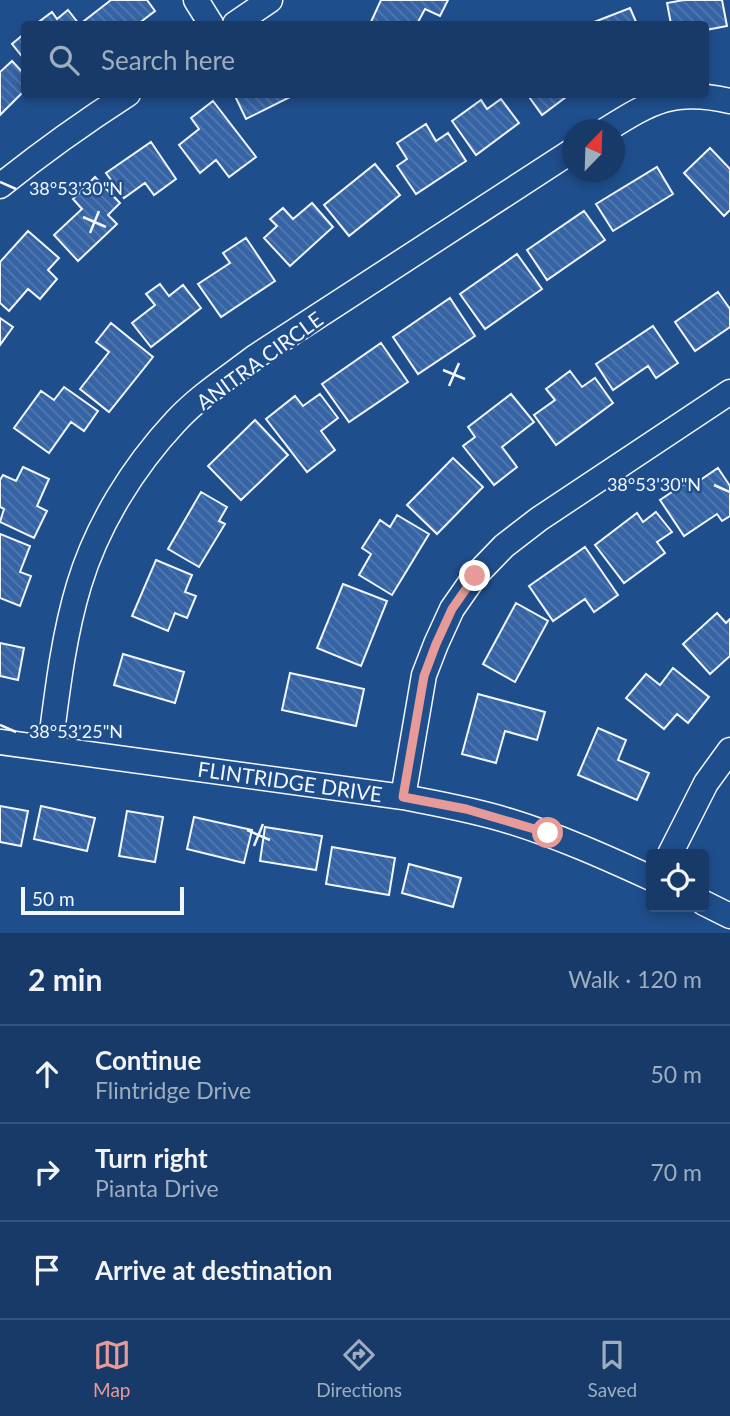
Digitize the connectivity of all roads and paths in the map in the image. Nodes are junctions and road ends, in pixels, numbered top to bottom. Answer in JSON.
{"nodes":[{"id":1,"x":196,"y":0,"type":"edge"},
{"id":2,"x":270,"y":0,"type":"edge"},
{"id":3,"x":209,"y":21,"type":"edge"},
{"id":4,"x":239,"y":21,"type":"edge"},
{"id":5,"x":709,"y":97,"type":"edge"},
{"id":6,"x":122,"y":98,"type":"edge"},
{"id":7,"x":670,"y":98,"type":"edge"},
{"id":8,"x":730,"y":101,"type":"edge"},
{"id":9,"x":622,"y":119,"type":"edge"},
{"id":10,"x":562,"y":158,"type":"edge"},
{"id":11,"x":0,"y":186,"type":"edge"},
{"id":12,"x":730,"y":392,"type":"edge"},
{"id":13,"x":0,"y":741,"type":"edge"},
{"id":14,"x":50,"y":748,"type":"junction"},
{"id":15,"x":730,"y":750,"type":"edge"},
{"id":16,"x":403,"y":797,"type":"junction"},
{"id":17,"x":673,"y":849,"type":"edge"},
{"id":18,"x":646,"y":876,"type":"edge"},
{"id":19,"x":709,"y":906,"type":"edge"},
{"id":20,"x":730,"y":916,"type":"edge"}],
"edges":[{"from":1,"to":3,"type":"street"},
{"from":2,"to":4,"type":"street"},
{"from":5,"to":8,"type":"street"},
{"from":6,"to":11,"type":"street"},
{"from":7,"to":9,"type":"street"},
{"from":10,"to":14,"type":"street","name":"ANITRA CIRCLE"},
{"from":12,"to":16,"type":"street"},
{"from":13,"to":14,"type":"street","name":"FLINTRIDGE DRIVE"},
{"from":14,"to":16,"type":"street","name":"FLINTRIDGE DRIVE"},
{"from":15,"to":17,"type":"street"},
{"from":16,"to":18,"type":"street","name":"FLINTRIDGE DRIVE"},
{"from":19,"to":20,"type":"street"}]}
